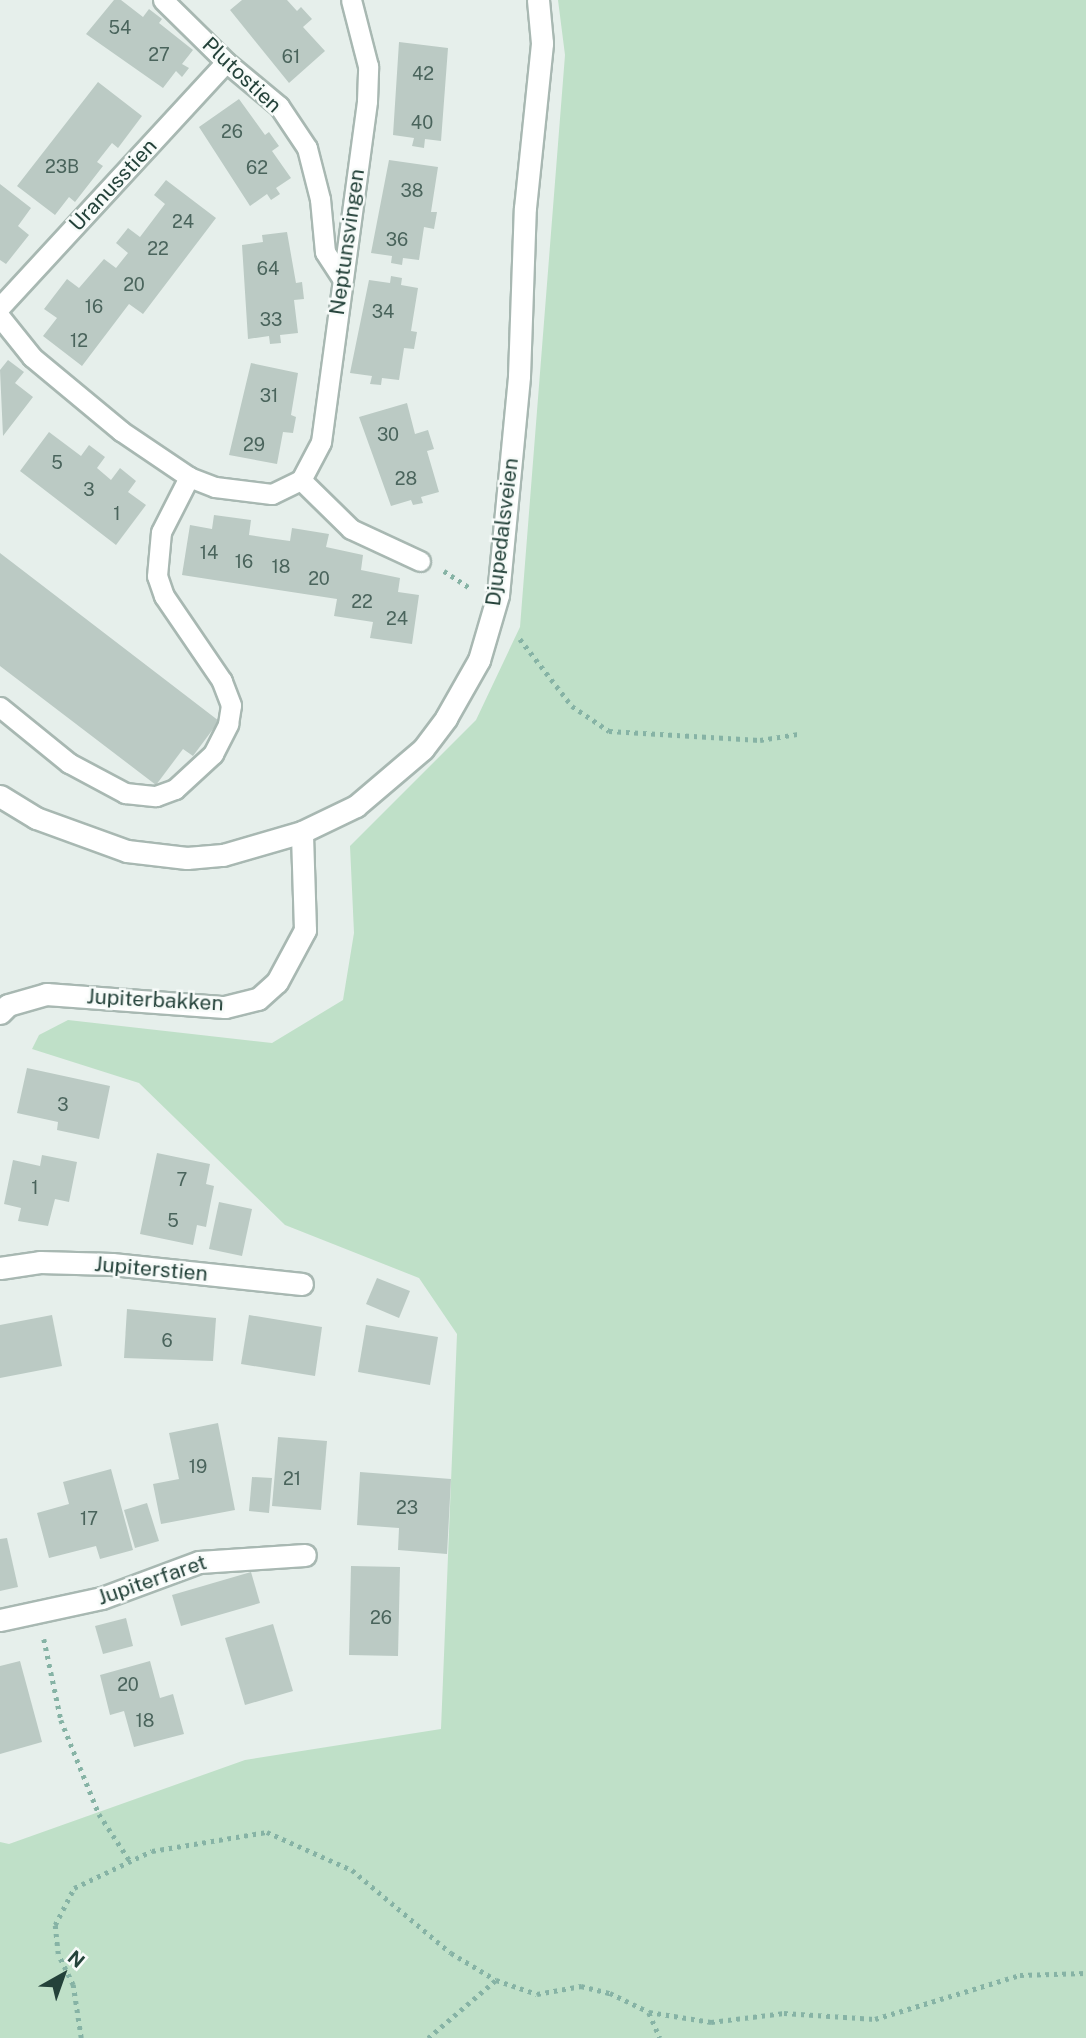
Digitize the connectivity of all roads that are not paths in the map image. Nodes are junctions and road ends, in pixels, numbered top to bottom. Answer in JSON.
{"nodes":[{"id":1,"x":163,"y":0,"type":"edge"},
{"id":2,"x":351,"y":0,"type":"edge"},
{"id":3,"x":538,"y":0,"type":"edge"},
{"id":4,"x":226,"y":62,"type":"junction"},
{"id":5,"x":341,"y":278,"type":"junction"},
{"id":6,"x":0,"y":307,"type":"edge"},
{"id":7,"x":0,"y":317,"type":"edge"},
{"id":8,"x":189,"y":477,"type":"junction"},
{"id":9,"x":301,"y":480,"type":"junction"},
{"id":10,"x":420,"y":561,"type":"dead end"},
{"id":11,"x":0,"y":707,"type":"edge"},
{"id":12,"x":0,"y":796,"type":"edge"},
{"id":13,"x":302,"y":832,"type":"junction"},
{"id":14,"x":0,"y":1013,"type":"edge"},
{"id":15,"x":0,"y":1268,"type":"edge"},
{"id":16,"x":302,"y":1284,"type":"dead end"},
{"id":17,"x":305,"y":1555,"type":"dead end"},
{"id":18,"x":0,"y":1620,"type":"edge"}],
"edges":[{"from":1,"to":4,"type":"lane","name":"Plutostien"},
{"from":2,"to":5,"type":"lane","name":"Neptunsvingen"},
{"from":3,"to":13,"type":"street","name":"Djupedalsveien"},
{"from":4,"to":5,"type":"lane","name":"Plutostien"},
{"from":4,"to":6,"type":"lane","name":"Uranusstien"},
{"from":5,"to":9,"type":"lane","name":"Neptunsvingen"},
{"from":7,"to":8,"type":"lane"},
{"from":8,"to":9,"type":"lane"},
{"from":8,"to":11,"type":"lane"},
{"from":9,"to":10,"type":"lane"},
{"from":12,"to":13,"type":"street","name":"Djupedalsveien"},
{"from":13,"to":14,"type":"street","name":"Jupiterbakken"},
{"from":15,"to":16,"type":"street","name":"Jupiterstien"},
{"from":17,"to":18,"type":"street","name":"Jupiterfaret"}]}
